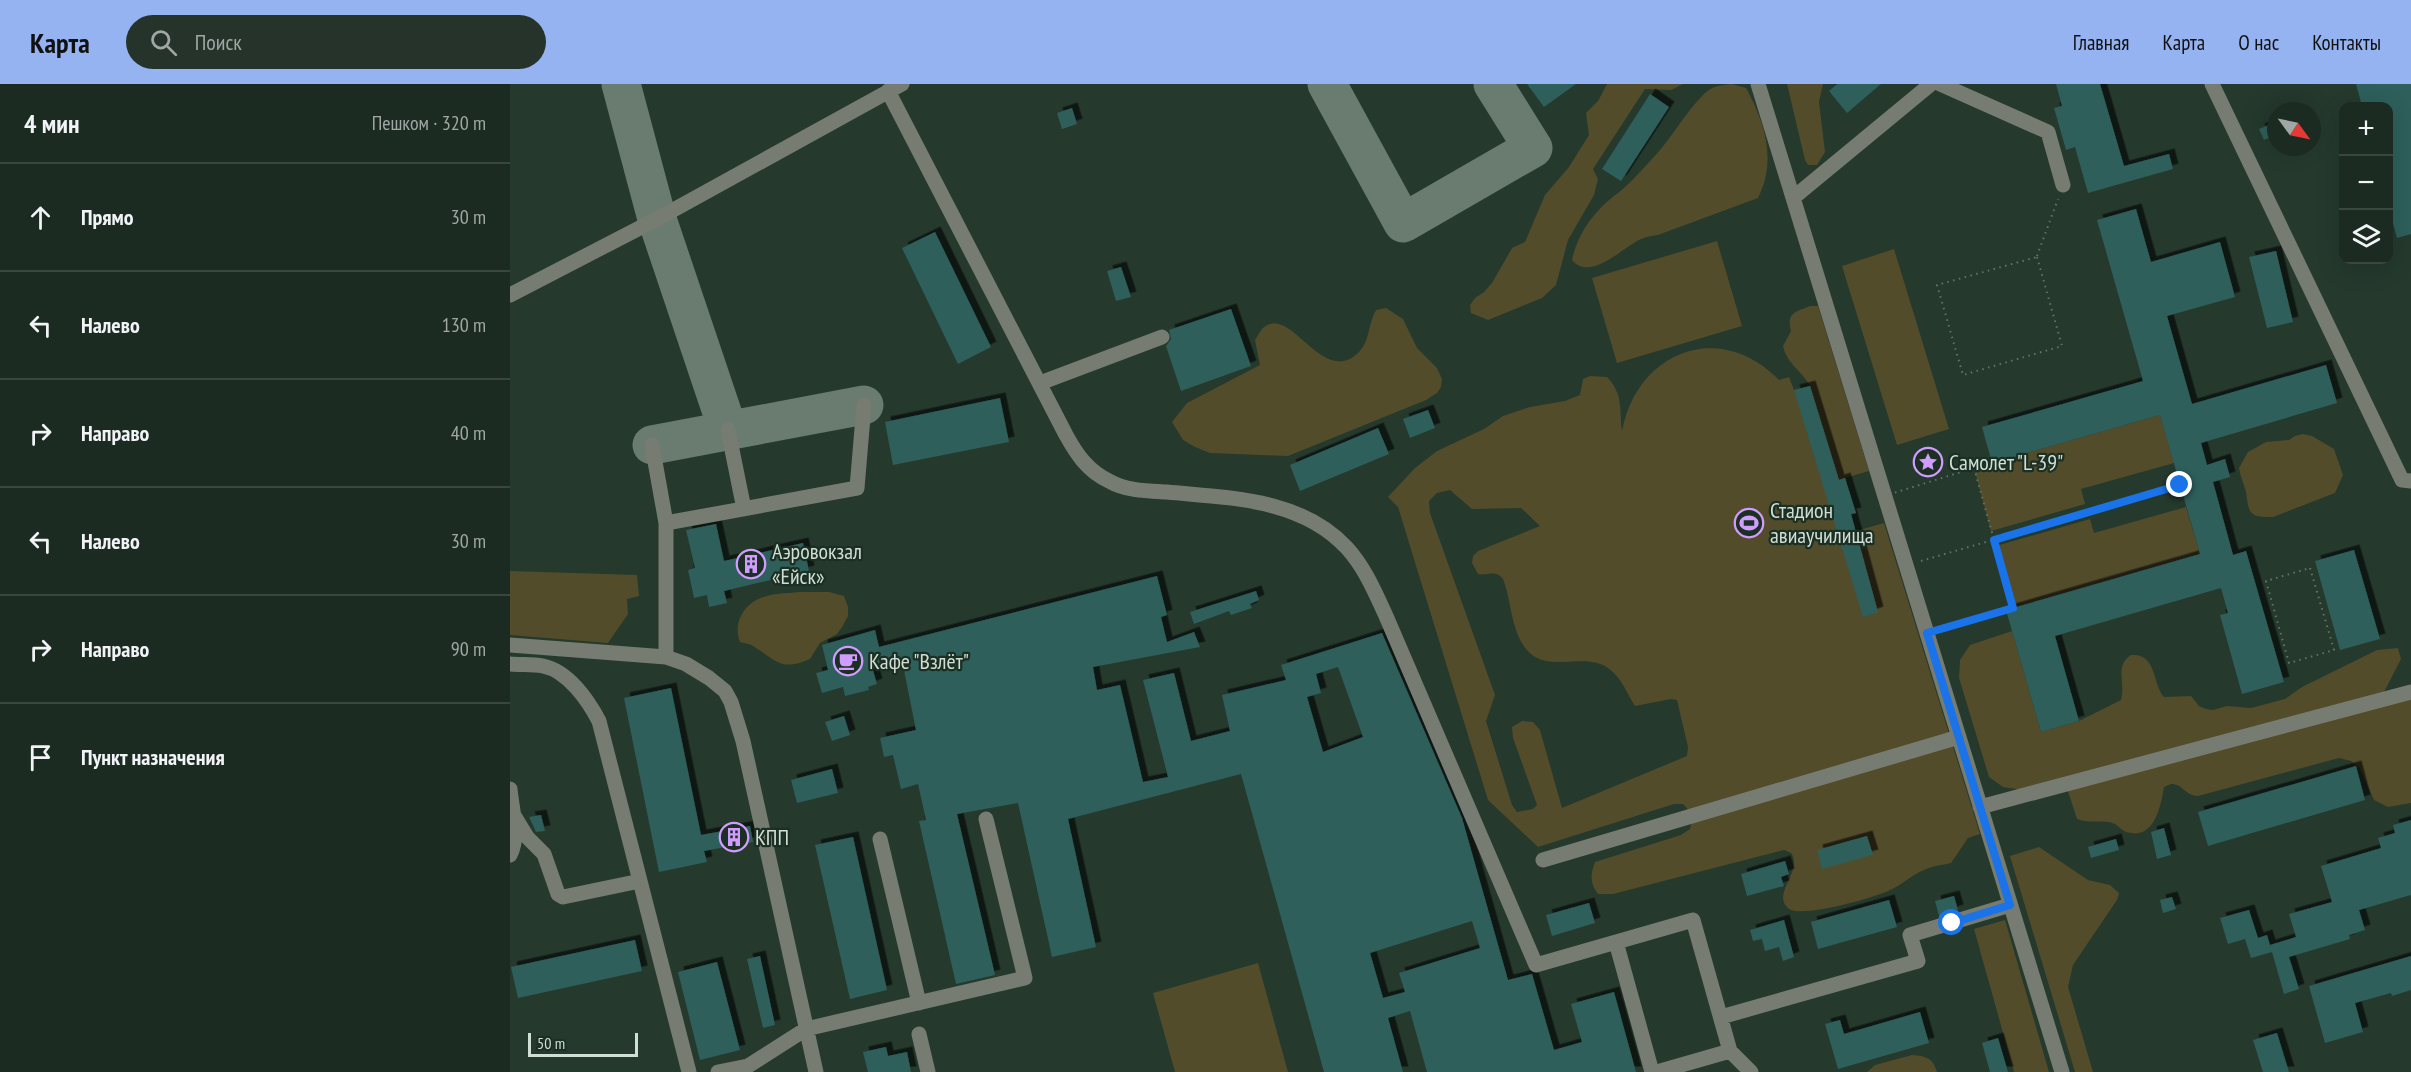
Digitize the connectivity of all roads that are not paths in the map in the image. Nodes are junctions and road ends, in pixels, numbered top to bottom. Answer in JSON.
{"nodes":[{"id":1,"x":1758,"y":84,"type":"edge"},
{"id":2,"x":1931,"y":84,"type":"edge"},
{"id":3,"x":1940,"y":84,"type":"edge"},
{"id":4,"x":2212,"y":84,"type":"edge"},
{"id":5,"x":895,"y":88,"type":"edge"},
{"id":6,"x":2063,"y":185,"type":"road end"},
{"id":7,"x":1792,"y":198,"type":"junction"},
{"id":8,"x":510,"y":295,"type":"edge"},
{"id":9,"x":1162,"y":337,"type":"dead end"},
{"id":10,"x":1040,"y":383,"type":"junction"},
{"id":11,"x":864,"y":405,"type":"dead end"},
{"id":12,"x":728,"y":430,"type":"dead end"},
{"id":13,"x":652,"y":445,"type":"dead end"},
{"id":14,"x":2411,"y":481,"type":"edge"},
{"id":15,"x":1884,"y":496,"type":"road end"},
{"id":16,"x":744,"y":509,"type":"junction"},
{"id":17,"x":666,"y":524,"type":"junction"},
{"id":18,"x":1927,"y":633,"type":"road end"},
{"id":19,"x":510,"y":645,"type":"edge"},
{"id":20,"x":666,"y":657,"type":"junction"},
{"id":21,"x":510,"y":664,"type":"edge"},
{"id":22,"x":2411,"y":692,"type":"edge"},
{"id":23,"x":1959,"y":737,"type":"junction"},
{"id":24,"x":510,"y":789,"type":"edge"},
{"id":25,"x":1980,"y":807,"type":"junction"},
{"id":26,"x":513,"y":814,"type":"junction"},
{"id":27,"x":986,"y":819,"type":"dead end"},
{"id":28,"x":880,"y":839,"type":"dead end"},
{"id":29,"x":510,"y":855,"type":"edge"},
{"id":30,"x":1543,"y":860,"type":"dead end"},
{"id":31,"x":640,"y":881,"type":"junction"},
{"id":32,"x":2010,"y":905,"type":"junction"},
{"id":33,"x":1616,"y":942,"type":"junction"},
{"id":34,"x":919,"y":1003,"type":"junction"},
{"id":35,"x":1721,"y":1017,"type":"junction"},
{"id":36,"x":806,"y":1029,"type":"junction"},
{"id":37,"x":919,"y":1034,"type":"dead end"},
{"id":38,"x":1730,"y":1051,"type":"junction"},
{"id":39,"x":689,"y":1072,"type":"edge"},
{"id":40,"x":718,"y":1072,"type":"edge"},
{"id":41,"x":816,"y":1072,"type":"edge"},
{"id":42,"x":928,"y":1072,"type":"edge"},
{"id":43,"x":1652,"y":1072,"type":"edge"},
{"id":44,"x":1657,"y":1072,"type":"edge"},
{"id":45,"x":1751,"y":1072,"type":"edge"},
{"id":46,"x":2062,"y":1072,"type":"edge"}],
"edges":[{"from":1,"to":7,"type":"street"},
{"from":2,"to":7,"type":"street"},
{"from":3,"to":6,"type":"street"},
{"from":4,"to":14,"type":"street"},
{"from":5,"to":8,"type":"street"},
{"from":5,"to":10,"type":"street"},
{"from":7,"to":15,"type":"street"},
{"from":9,"to":10,"type":"street"},
{"from":10,"to":33,"type":"street"},
{"from":11,"to":16,"type":"street"},
{"from":12,"to":16,"type":"street"},
{"from":13,"to":17,"type":"street"},
{"from":16,"to":17,"type":"street"},
{"from":17,"to":20,"type":"street"},
{"from":18,"to":23,"type":"street"},
{"from":19,"to":20,"type":"street"},
{"from":20,"to":36,"type":"street"},
{"from":21,"to":31,"type":"street"},
{"from":22,"to":25,"type":"street"},
{"from":23,"to":25,"type":"street"},
{"from":23,"to":30,"type":"street"},
{"from":24,"to":26,"type":"street"},
{"from":25,"to":32,"type":"street"},
{"from":26,"to":29,"type":"street"},
{"from":26,"to":31,"type":"street"},
{"from":27,"to":34,"type":"street"},
{"from":28,"to":34,"type":"street"},
{"from":31,"to":39,"type":"street"},
{"from":32,"to":35,"type":"street"},
{"from":32,"to":46,"type":"street"},
{"from":33,"to":35,"type":"street"},
{"from":33,"to":43,"type":"street"},
{"from":34,"to":36,"type":"street"},
{"from":35,"to":38,"type":"street"},
{"from":36,"to":40,"type":"street"},
{"from":36,"to":41,"type":"street"},
{"from":37,"to":42,"type":"street"},
{"from":38,"to":44,"type":"street"},
{"from":38,"to":45,"type":"street"}]}
